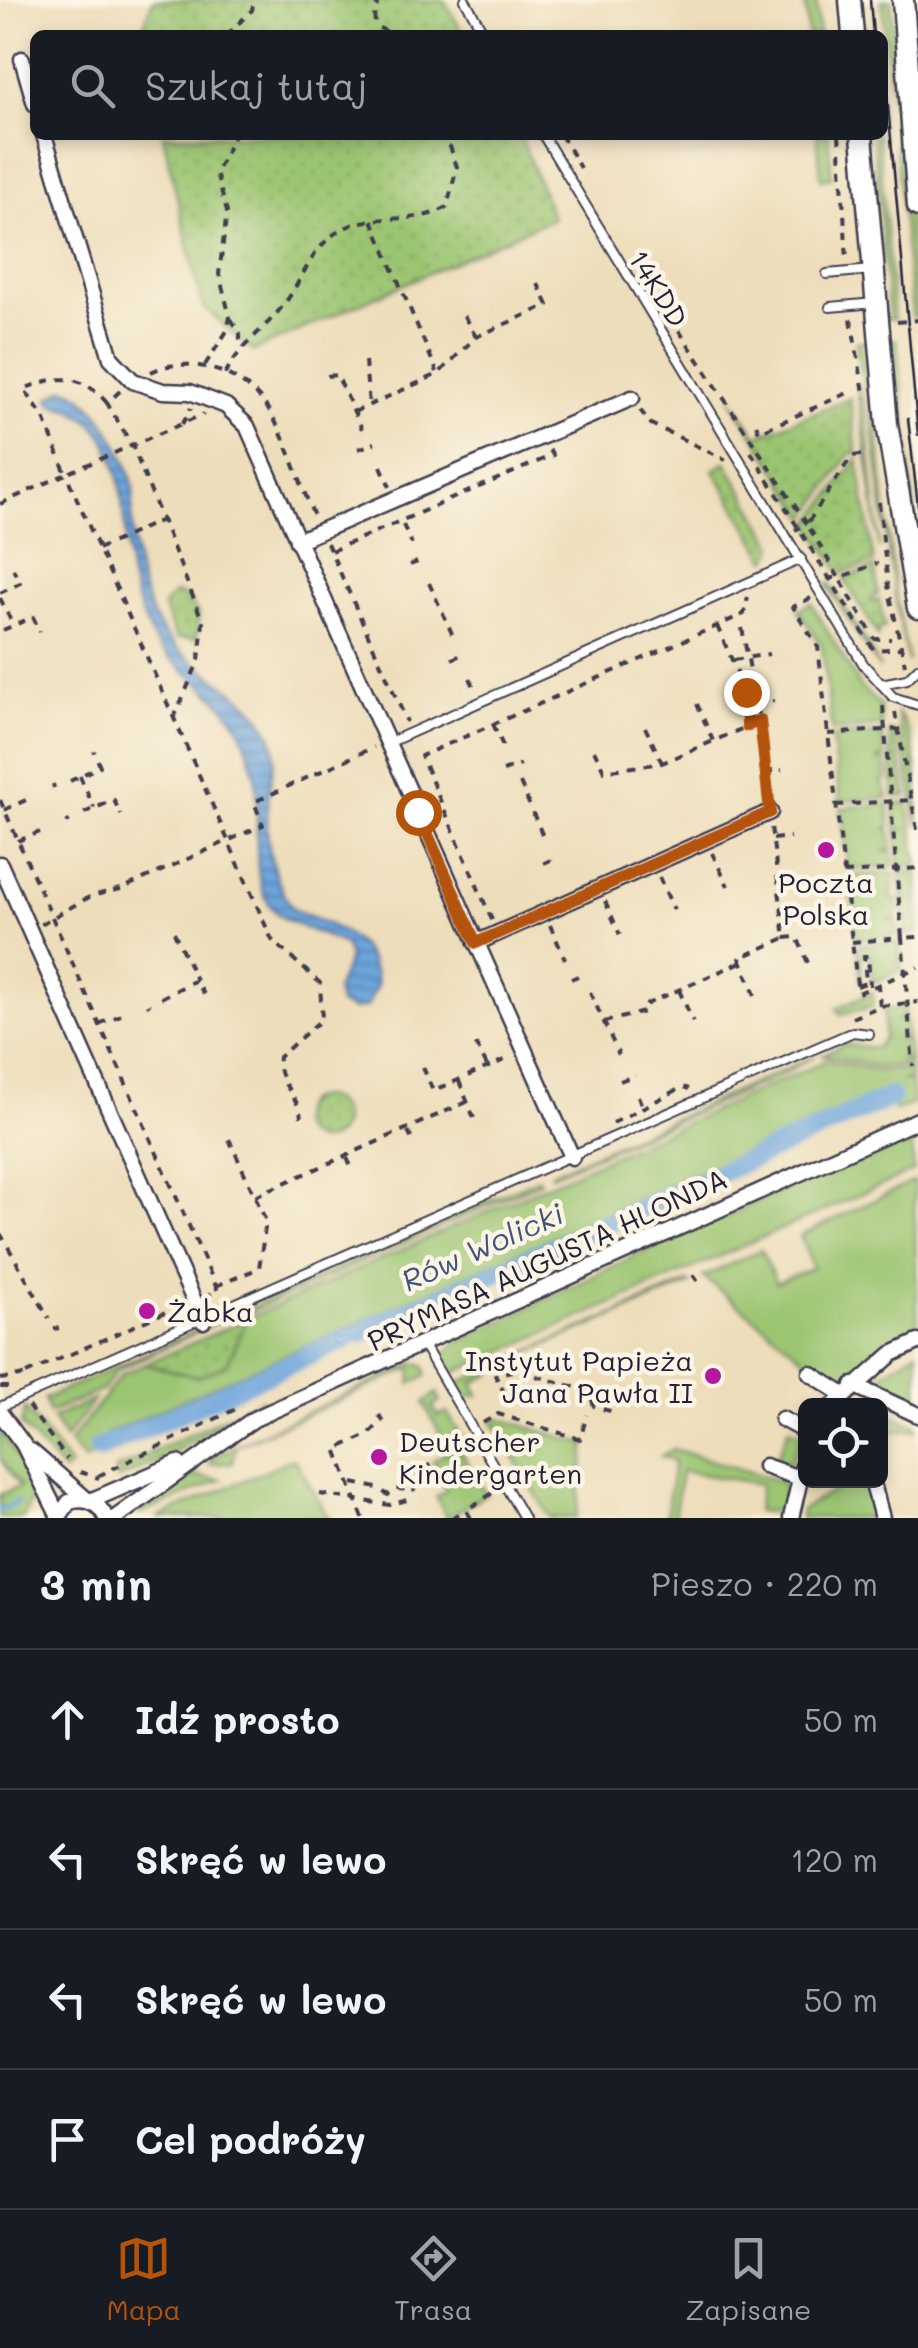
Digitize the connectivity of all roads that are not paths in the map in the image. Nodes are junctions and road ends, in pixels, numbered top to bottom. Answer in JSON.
{"nodes":[{"id":1,"x":465,"y":0,"type":"edge"},
{"id":2,"x":850,"y":0,"type":"edge"},
{"id":3,"x":918,"y":0,"type":"edge"},
{"id":4,"x":902,"y":1,"type":"edge"},
{"id":5,"x":482,"y":30,"type":"edge"},
{"id":6,"x":853,"y":30,"type":"edge"},
{"id":7,"x":22,"y":60,"type":"dead end"},
{"id":8,"x":30,"y":87,"type":"edge"},
{"id":9,"x":46,"y":140,"type":"edge"},
{"id":10,"x":546,"y":140,"type":"edge"},
{"id":11,"x":862,"y":140,"type":"edge"},
{"id":12,"x":918,"y":206,"type":"edge"},
{"id":13,"x":873,"y":270,"type":"junction"},
{"id":14,"x":827,"y":274,"type":"dead end"},
{"id":15,"x":876,"y":303,"type":"junction"},
{"id":16,"x":830,"y":306,"type":"dead end"},
{"id":17,"x":632,"y":398,"type":"road end"},
{"id":18,"x":297,"y":541,"type":"junction"},
{"id":19,"x":801,"y":559,"type":"junction"},
{"id":20,"x":918,"y":608,"type":"edge"},
{"id":21,"x":918,"y":668,"type":"edge"},
{"id":22,"x":881,"y":684,"type":"junction"},
{"id":23,"x":918,"y":705,"type":"edge"},
{"id":24,"x":388,"y":743,"type":"junction"},
{"id":25,"x":770,"y":812,"type":"road end"},
{"id":26,"x":0,"y":864,"type":"edge"},
{"id":27,"x":476,"y":943,"type":"junction"},
{"id":28,"x":869,"y":1034,"type":"dead end"},
{"id":29,"x":918,"y":1120,"type":"edge"},
{"id":30,"x":572,"y":1157,"type":"junction"},
{"id":31,"x":203,"y":1322,"type":"junction"},
{"id":32,"x":918,"y":1342,"type":"edge"},
{"id":33,"x":423,"y":1344,"type":"junction"},
{"id":34,"x":810,"y":1373,"type":"dead end"},
{"id":35,"x":843,"y":1395,"type":"edge"},
{"id":36,"x":0,"y":1410,"type":"edge"},
{"id":37,"x":918,"y":1414,"type":"edge"},
{"id":38,"x":782,"y":1420,"type":"dead end"},
{"id":39,"x":798,"y":1428,"type":"edge"},
{"id":40,"x":23,"y":1444,"type":"junction"},
{"id":41,"x":202,"y":1453,"type":"junction"},
{"id":42,"x":765,"y":1466,"type":"dead end"},
{"id":43,"x":798,"y":1478,"type":"joint"},
{"id":44,"x":874,"y":1488,"type":"edge"},
{"id":45,"x":88,"y":1500,"type":"junction"},
{"id":46,"x":58,"y":1516,"type":"edge"},
{"id":47,"x":106,"y":1518,"type":"edge"},
{"id":48,"x":115,"y":1518,"type":"edge"},
{"id":49,"x":524,"y":1518,"type":"edge"},
{"id":50,"x":791,"y":1518,"type":"edge"},
{"id":51,"x":882,"y":1518,"type":"edge"}],
"edges":[{"from":1,"to":5,"type":"lane"},
{"from":2,"to":6,"type":"street"},
{"from":3,"to":4,"type":"lane"},
{"from":4,"to":12,"type":"street"},
{"from":7,"to":8,"type":"street"},
{"from":9,"to":18,"type":"street"},
{"from":10,"to":19,"type":"lane","name":"14KDD"},
{"from":11,"to":13,"type":"street"},
{"from":13,"to":14,"type":"lane"},
{"from":13,"to":15,"type":"street"},
{"from":15,"to":16,"type":"lane"},
{"from":15,"to":20,"type":"street"},
{"from":17,"to":18,"type":"street"},
{"from":18,"to":24,"type":"street"},
{"from":19,"to":22,"type":"lane","name":"14KDD"},
{"from":19,"to":24,"type":"lane"},
{"from":21,"to":22,"type":"lane"},
{"from":22,"to":23,"type":"lane"},
{"from":24,"to":27,"type":"street"},
{"from":25,"to":27,"type":"street"},
{"from":26,"to":31,"type":"street"},
{"from":27,"to":30,"type":"street"},
{"from":28,"to":30,"type":"lane"},
{"from":29,"to":33,"type":"street","name":"PRYMASA AUGUSTA HLONDA"},
{"from":30,"to":31,"type":"lane"},
{"from":31,"to":36,"type":"lane"},
{"from":32,"to":35,"type":"street"},
{"from":33,"to":41,"type":"street","name":"PRYMASA AUGUSTA HLONDA"},
{"from":33,"to":49,"type":"lane"},
{"from":34,"to":35,"type":"street"},
{"from":35,"to":37,"type":"street"},
{"from":36,"to":40,"type":"street"},
{"from":38,"to":39,"type":"street"},
{"from":40,"to":45,"type":"street"},
{"from":40,"to":46,"type":"street"},
{"from":41,"to":45,"type":"street","name":"PRYMASA AUGUSTA HLONDA"},
{"from":41,"to":48,"type":"street","name":"PRYMASA AUGUSTA HLONDA"},
{"from":42,"to":43,"type":"street"},
{"from":43,"to":50,"type":"street"},
{"from":44,"to":51,"type":"street"},
{"from":45,"to":46,"type":"street","name":"PRYMASA AUGUSTA HLONDA"},
{"from":45,"to":47,"type":"street"}]}
